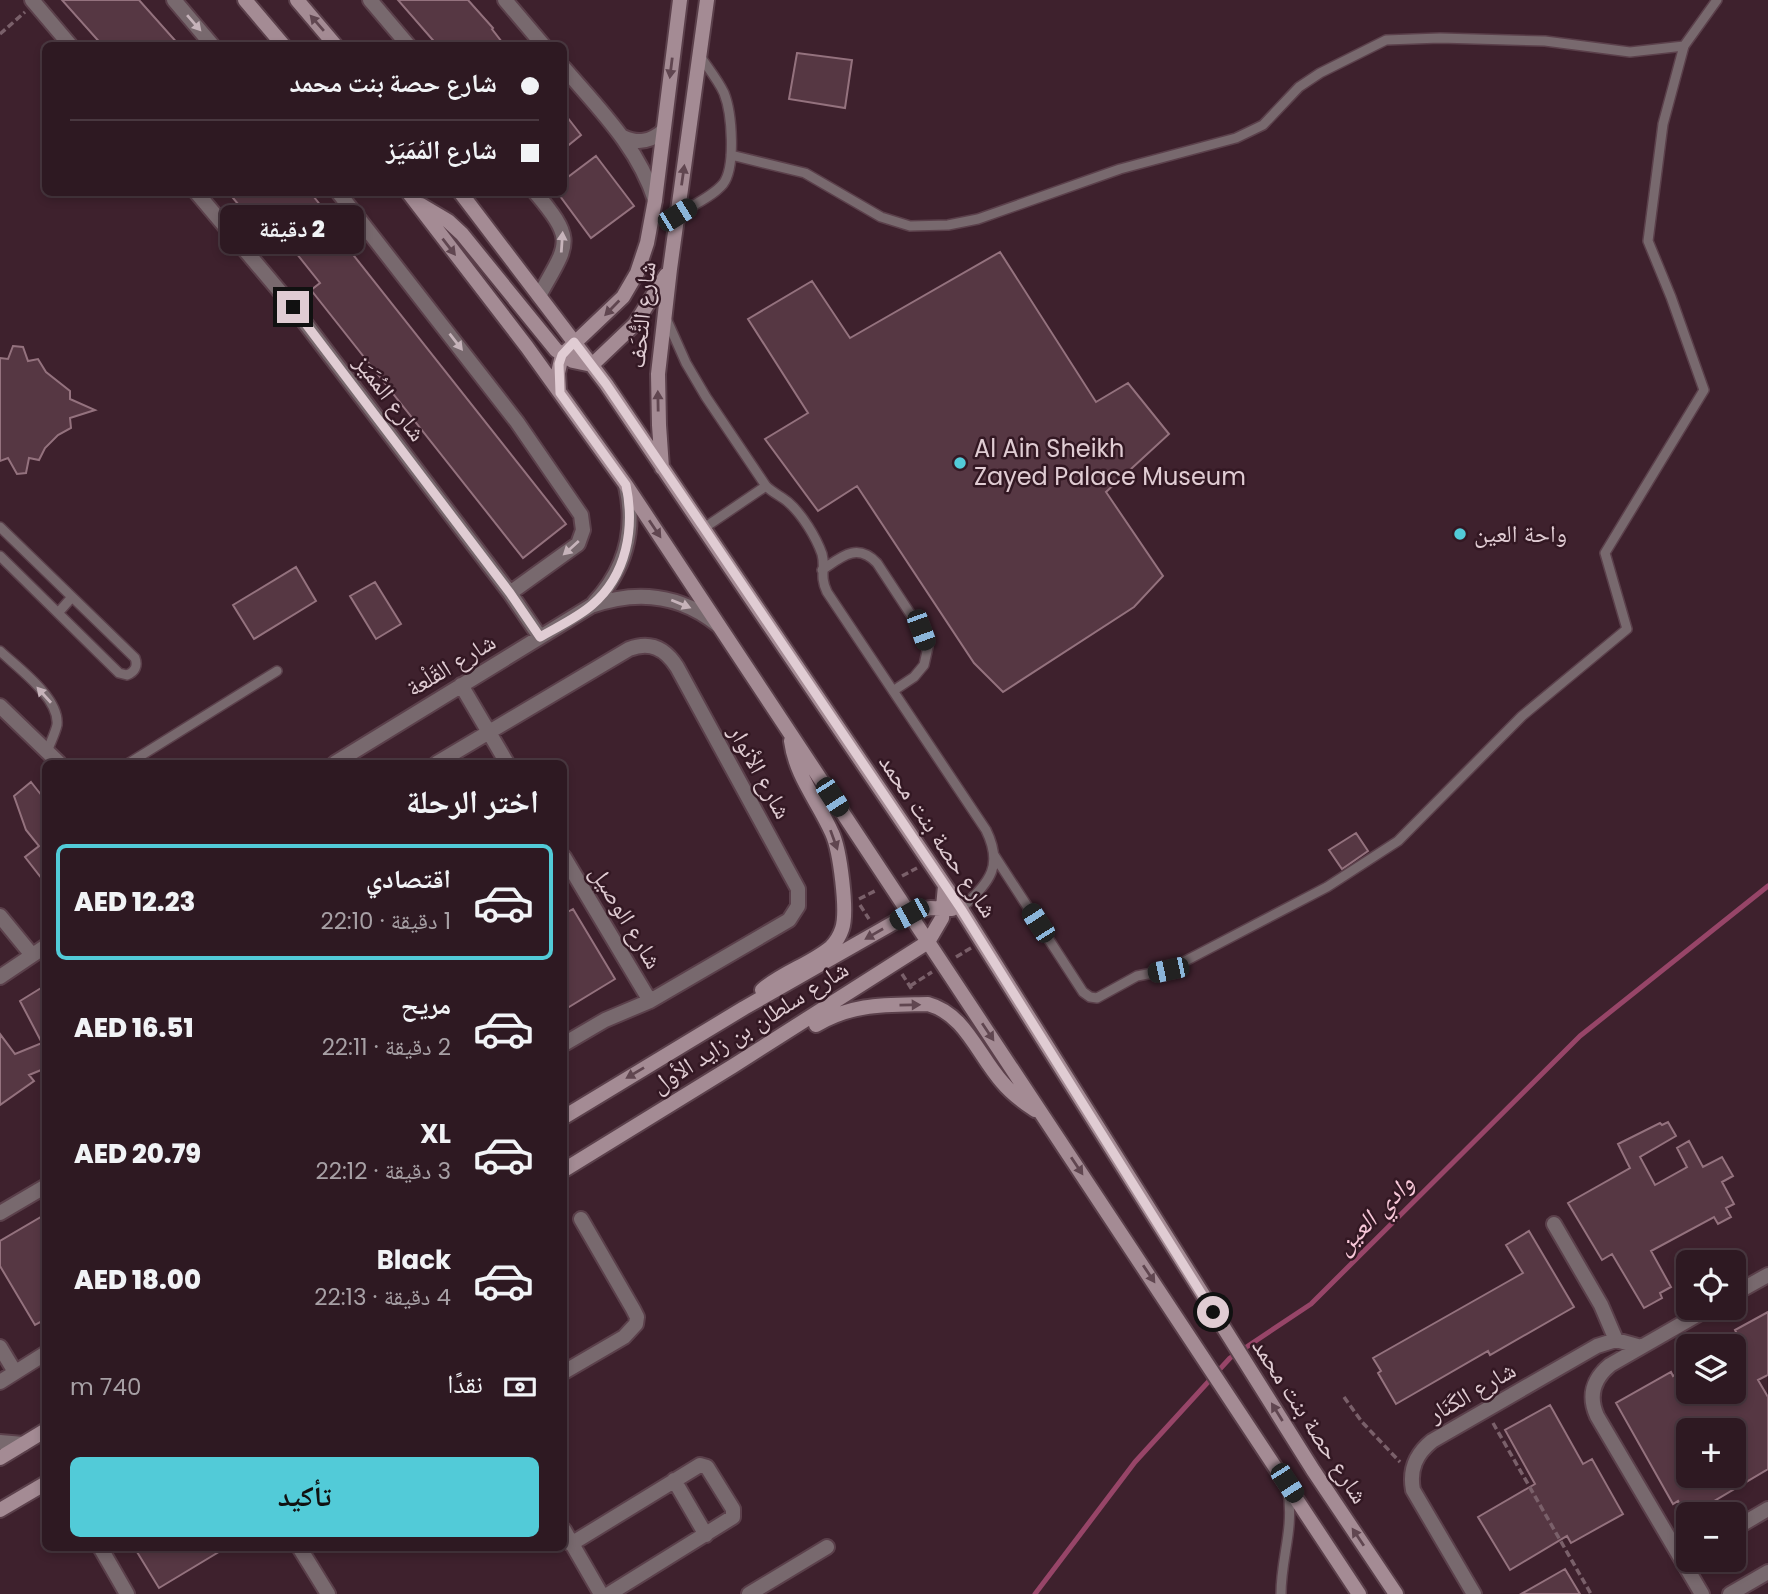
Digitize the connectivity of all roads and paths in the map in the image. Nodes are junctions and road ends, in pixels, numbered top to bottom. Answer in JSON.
{"nodes":[{"id":1,"x":174,"y":0,"type":"edge"},
{"id":2,"x":245,"y":0,"type":"edge"},
{"id":3,"x":298,"y":0,"type":"edge"},
{"id":4,"x":370,"y":0,"type":"edge"},
{"id":5,"x":505,"y":0,"type":"edge"},
{"id":6,"x":680,"y":0,"type":"edge"},
{"id":7,"x":707,"y":0,"type":"edge"},
{"id":8,"x":1717,"y":0,"type":"edge"},
{"id":9,"x":33,"y":2,"type":"edge"},
{"id":10,"x":0,"y":34,"type":"edge"},
{"id":11,"x":68,"y":42,"type":"edge"},
{"id":12,"x":210,"y":42,"type":"edge"},
{"id":13,"x":281,"y":42,"type":"edge"},
{"id":14,"x":334,"y":42,"type":"edge"},
{"id":15,"x":406,"y":42,"type":"edge"},
{"id":16,"x":541,"y":42,"type":"edge"},
{"id":17,"x":1684,"y":46,"type":"junction"},
{"id":18,"x":700,"y":56,"type":"junction"},
{"id":19,"x":567,"y":72,"type":"edge"},
{"id":20,"x":663,"y":131,"type":"junction"},
{"id":21,"x":622,"y":137,"type":"junction"},
{"id":22,"x":731,"y":155,"type":"junction"},
{"id":23,"x":198,"y":196,"type":"edge"},
{"id":24,"x":341,"y":196,"type":"edge"},
{"id":25,"x":463,"y":196,"type":"edge"},
{"id":26,"x":538,"y":196,"type":"edge"},
{"id":27,"x":411,"y":197,"type":"edge"},
{"id":28,"x":655,"y":200,"type":"junction"},
{"id":29,"x":677,"y":215,"type":"junction"},
{"id":30,"x":670,"y":269,"type":"junction"},
{"id":31,"x":539,"y":296,"type":"junction"},
{"id":32,"x":666,"y":317,"type":"junction"},
{"id":33,"x":574,"y":342,"type":"junction"},
{"id":34,"x":562,"y":355,"type":"junction"},
{"id":35,"x":592,"y":365,"type":"junction"},
{"id":36,"x":560,"y":393,"type":"junction"},
{"id":37,"x":663,"y":469,"type":"junction"},
{"id":38,"x":626,"y":485,"type":"junction"},
{"id":39,"x":766,"y":485,"type":"junction"},
{"id":40,"x":0,"y":527,"type":"edge"},
{"id":41,"x":704,"y":528,"type":"junction"},
{"id":42,"x":0,"y":556,"type":"edge"},
{"id":43,"x":822,"y":570,"type":"junction"},
{"id":44,"x":510,"y":593,"type":"junction"},
{"id":45,"x":72,"y":597,"type":"junction"},
{"id":46,"x":591,"y":606,"type":"junction"},
{"id":47,"x":58,"y":613,"type":"junction"},
{"id":48,"x":723,"y":630,"type":"junction"},
{"id":49,"x":540,"y":637,"type":"junction"},
{"id":50,"x":0,"y":651,"type":"edge"},
{"id":51,"x":277,"y":671,"type":"dead end"},
{"id":52,"x":461,"y":685,"type":"junction"},
{"id":53,"x":893,"y":691,"type":"junction"},
{"id":54,"x":0,"y":706,"type":"edge"},
{"id":55,"x":790,"y":732,"type":"junction"},
{"id":56,"x":489,"y":733,"type":"junction"},
{"id":57,"x":47,"y":752,"type":"junction"},
{"id":58,"x":56,"y":760,"type":"edge"},
{"id":59,"x":134,"y":760,"type":"edge"},
{"id":60,"x":340,"y":760,"type":"edge"},
{"id":61,"x":442,"y":760,"type":"edge"},
{"id":62,"x":505,"y":760,"type":"edge"},
{"id":63,"x":994,"y":855,"type":"junction"},
{"id":64,"x":567,"y":869,"type":"edge"},
{"id":65,"x":945,"y":886,"type":"junction"},
{"id":66,"x":944,"y":909,"type":"junction"},
{"id":67,"x":961,"y":909,"type":"junction"},
{"id":68,"x":909,"y":914,"type":"junction"},
{"id":69,"x":0,"y":916,"type":"edge"},
{"id":70,"x":928,"y":942,"type":"junction"},
{"id":71,"x":42,"y":949,"type":"edge"},
{"id":72,"x":32,"y":955,"type":"junction"},
{"id":73,"x":0,"y":977,"type":"edge"},
{"id":74,"x":650,"y":1001,"type":"junction"},
{"id":75,"x":744,"y":1008,"type":"junction"},
{"id":76,"x":567,"y":1042,"type":"edge"},
{"id":77,"x":733,"y":1066,"type":"junction"},
{"id":78,"x":567,"y":1115,"type":"edge"},
{"id":79,"x":1043,"y":1115,"type":"junction"},
{"id":80,"x":567,"y":1168,"type":"edge"},
{"id":81,"x":42,"y":1188,"type":"edge"},
{"id":82,"x":0,"y":1213,"type":"edge"},
{"id":83,"x":581,"y":1219,"type":"dead end"},
{"id":84,"x":1553,"y":1224,"type":"dead end"},
{"id":85,"x":1768,"y":1275,"type":"edge"},
{"id":86,"x":1746,"y":1287,"type":"edge"},
{"id":87,"x":1689,"y":1320,"type":"edge"},
{"id":88,"x":1616,"y":1340,"type":"junction"},
{"id":89,"x":0,"y":1347,"type":"edge"},
{"id":90,"x":1641,"y":1348,"type":"junction"},
{"id":91,"x":42,"y":1355,"type":"edge"},
{"id":92,"x":567,"y":1369,"type":"edge"},
{"id":93,"x":15,"y":1372,"type":"junction"},
{"id":94,"x":0,"y":1382,"type":"edge"},
{"id":95,"x":1344,"y":1397,"type":"dead end"},
{"id":96,"x":1486,"y":1410,"type":"junction"},
{"id":97,"x":42,"y":1432,"type":"edge"},
{"id":98,"x":0,"y":1442,"type":"edge"},
{"id":99,"x":23,"y":1444,"type":"junction"},
{"id":100,"x":0,"y":1458,"type":"edge"},
{"id":101,"x":1412,"y":1473,"type":"junction"},
{"id":102,"x":674,"y":1480,"type":"junction"},
{"id":103,"x":1287,"y":1483,"type":"junction"},
{"id":104,"x":42,"y":1489,"type":"edge"},
{"id":105,"x":1768,"y":1509,"type":"edge"},
{"id":106,"x":0,"y":1510,"type":"edge"},
{"id":107,"x":1746,"y":1522,"type":"edge"},
{"id":108,"x":706,"y":1535,"type":"junction"},
{"id":109,"x":567,"y":1536,"type":"edge"},
{"id":110,"x":1676,"y":1543,"type":"edge"},
{"id":111,"x":571,"y":1544,"type":"junction"},
{"id":112,"x":827,"y":1547,"type":"dead end"},
{"id":113,"x":102,"y":1551,"type":"edge"},
{"id":114,"x":301,"y":1551,"type":"edge"},
{"id":115,"x":1692,"y":1572,"type":"edge"},
{"id":116,"x":1768,"y":1572,"type":"edge"},
{"id":117,"x":127,"y":1594,"type":"edge"},
{"id":118,"x":328,"y":1594,"type":"edge"},
{"id":119,"x":601,"y":1594,"type":"edge"},
{"id":120,"x":609,"y":1594,"type":"edge"},
{"id":121,"x":749,"y":1594,"type":"edge"},
{"id":122,"x":1281,"y":1594,"type":"edge"},
{"id":123,"x":1359,"y":1594,"type":"edge"},
{"id":124,"x":1396,"y":1594,"type":"edge"},
{"id":125,"x":1474,"y":1594,"type":"edge"},
{"id":126,"x":1591,"y":1594,"type":"edge"},
{"id":127,"x":1702,"y":1594,"type":"edge"},
{"id":128,"x":1730,"y":1594,"type":"edge"}],
"edges":[{"from":1,"to":12,"type":"street","one_way":true},
{"from":2,"to":13,"type":"main road"},
{"from":14,"to":3,"type":"main road","one_way":true},
{"from":4,"to":15,"type":"street"},
{"from":5,"to":16,"type":"street"},
{"from":6,"to":20,"type":"main road","name":"شارع التُّحَف","one_way":true},
{"from":7,"to":18,"type":"main road","name":"شارع التُّحَف"},
{"from":8,"to":17,"type":"lane"},
{"from":9,"to":10,"type":"path"},
{"from":9,"to":11,"type":"street"},
{"from":17,"to":22,"type":"lane"},
{"from":17,"to":63,"type":"lane"},
{"from":18,"to":22,"type":"lane"},
{"from":29,"to":18,"type":"main road","name":"شارع التُّحَف","one_way":true},
{"from":19,"to":21,"type":"street"},
{"from":20,"to":21,"type":"street"},
{"from":20,"to":28,"type":"main road","name":"شارع التُّحَف"},
{"from":21,"to":28,"type":"street"},
{"from":22,"to":29,"type":"lane"},
{"from":23,"to":44,"type":"street","name":"شارع المُمَيَز"},
{"from":24,"to":44,"type":"street","one_way":true},
{"from":25,"to":31,"type":"main road","name":"شارع حصة بنت محمد"},
{"from":31,"to":26,"type":"street","one_way":true},
{"from":27,"to":34,"type":"main road"},
{"from":27,"to":36,"type":"main road","one_way":true},
{"from":28,"to":33,"type":"main road","name":"شارع التُّحَف","one_way":true},
{"from":29,"to":30,"type":"main road","name":"شارع التُّحَف"},
{"from":30,"to":32,"type":"main road","name":"شارع التُّحَف"},
{"from":30,"to":35,"type":"main road"},
{"from":31,"to":33,"type":"main road","name":"شارع حصة بنت محمد"},
{"from":37,"to":32,"type":"main road","name":"شارع التُّحَف","one_way":true},
{"from":32,"to":39,"type":"lane"},
{"from":33,"to":34,"type":"main road","name":"شارع التُّحَف"},
{"from":33,"to":35,"type":"main road","name":"شارع حصة بنت محمد"},
{"from":34,"to":35,"type":"main road"},
{"from":34,"to":36,"type":"main road"},
{"from":35,"to":37,"type":"main road","name":"شارع حصة بنت محمد"},
{"from":36,"to":38,"type":"main road"},
{"from":37,"to":41,"type":"main road","name":"شارع حصة بنت محمد"},
{"from":38,"to":46,"type":"street","name":"شارع القَلْعة"},
{"from":38,"to":48,"type":"main road","one_way":true},
{"from":39,"to":41,"type":"lane"},
{"from":39,"to":43,"type":"lane"},
{"from":40,"to":45,"type":"lane"},
{"from":41,"to":65,"type":"main road","name":"شارع حصة بنت محمد"},
{"from":42,"to":47,"type":"lane"},
{"from":43,"to":53,"type":"lane"},
{"from":43,"to":53,"type":"lane"},
{"from":44,"to":49,"type":"street","name":"شارع المُمَيَز"},
{"from":45,"to":47,"type":"lane"},
{"from":45,"to":47,"type":"lane"},
{"from":46,"to":48,"type":"street","name":"شارع القَلْعة","one_way":true},
{"from":46,"to":49,"type":"street","name":"شارع القَلْعة"},
{"from":48,"to":55,"type":"main road"},
{"from":49,"to":52,"type":"street","name":"شارع القَلْعة"},
{"from":57,"to":50,"type":"lane","one_way":true},
{"from":51,"to":59,"type":"lane"},
{"from":52,"to":56,"type":"street"},
{"from":52,"to":60,"type":"street","name":"شارع القَلْعة"},
{"from":53,"to":63,"type":"lane"},
{"from":54,"to":57,"type":"street"},
{"from":55,"to":68,"type":"main road"},
{"from":55,"to":75,"type":"main road","one_way":true},
{"from":56,"to":61,"type":"street","name":"شارع الأنوار"},
{"from":56,"to":62,"type":"street"},
{"from":56,"to":74,"type":"street","name":"شارع الأنوار"},
{"from":57,"to":58,"type":"street"},
{"from":63,"to":67,"type":"lane"},
{"from":64,"to":74,"type":"street","name":"شارع الوصيل"},
{"from":65,"to":66,"type":"main road"},
{"from":65,"to":67,"type":"main road","name":"شارع حصة بنت محمد"},
{"from":66,"to":67,"type":"main road","name":"شارع سلطان بن زايد الأول"},
{"from":66,"to":68,"type":"main road","name":"شارع سلطان بن زايد الأول"},
{"from":66,"to":70,"type":"main road"},
{"from":124,"to":67,"type":"main road","name":"شارع حصة بنت محمد","one_way":true},
{"from":68,"to":70,"type":"main road"},
{"from":68,"to":75,"type":"main road","name":"شارع سلطان بن زايد الأول","one_way":true},
{"from":69,"to":72,"type":"street"},
{"from":70,"to":77,"type":"main road","name":"شارع سلطان بن زايد الأول"},
{"from":70,"to":79,"type":"main road","one_way":true},
{"from":71,"to":72,"type":"street"},
{"from":72,"to":73,"type":"street"},
{"from":74,"to":76,"type":"street","name":"شارع الأنوار"},
{"from":75,"to":78,"type":"main road","name":"شارع سلطان بن زايد الأول","one_way":true},
{"from":77,"to":79,"type":"main road","one_way":true},
{"from":77,"to":80,"type":"main road","name":"شارع سلطان بن زايد الأول"},
{"from":79,"to":103,"type":"main road","one_way":true},
{"from":81,"to":82,"type":"street"},
{"from":83,"to":92,"type":"street"},
{"from":84,"to":88,"type":"street"},
{"from":85,"to":86,"type":"street"},
{"from":87,"to":90,"type":"street"},
{"from":88,"to":90,"type":"street"},
{"from":88,"to":96,"type":"street","name":"شارع الكَنَار"},
{"from":89,"to":93,"type":"street"},
{"from":90,"to":110,"type":"street"},
{"from":91,"to":93,"type":"street"},
{"from":93,"to":94,"type":"street"},
{"from":95,"to":101,"type":"path"},
{"from":96,"to":101,"type":"street","name":"شارع الكَنَار"},
{"from":96,"to":126,"type":"path"},
{"from":97,"to":99,"type":"main road"},
{"from":98,"to":99,"type":"street"},
{"from":99,"to":100,"type":"main road"},
{"from":101,"to":125,"type":"street"},
{"from":102,"to":108,"type":"street"},
{"from":102,"to":108,"type":"street"},
{"from":102,"to":111,"type":"street"},
{"from":103,"to":122,"type":"lane"},
{"from":103,"to":123,"type":"main road"},
{"from":104,"to":106,"type":"main road"},
{"from":105,"to":107,"type":"street"},
{"from":108,"to":120,"type":"street"},
{"from":109,"to":111,"type":"street"},
{"from":111,"to":119,"type":"street"},
{"from":112,"to":121,"type":"street"},
{"from":113,"to":117,"type":"street"},
{"from":114,"to":118,"type":"street"},
{"from":115,"to":127,"type":"street"},
{"from":116,"to":128,"type":"street"}]}
